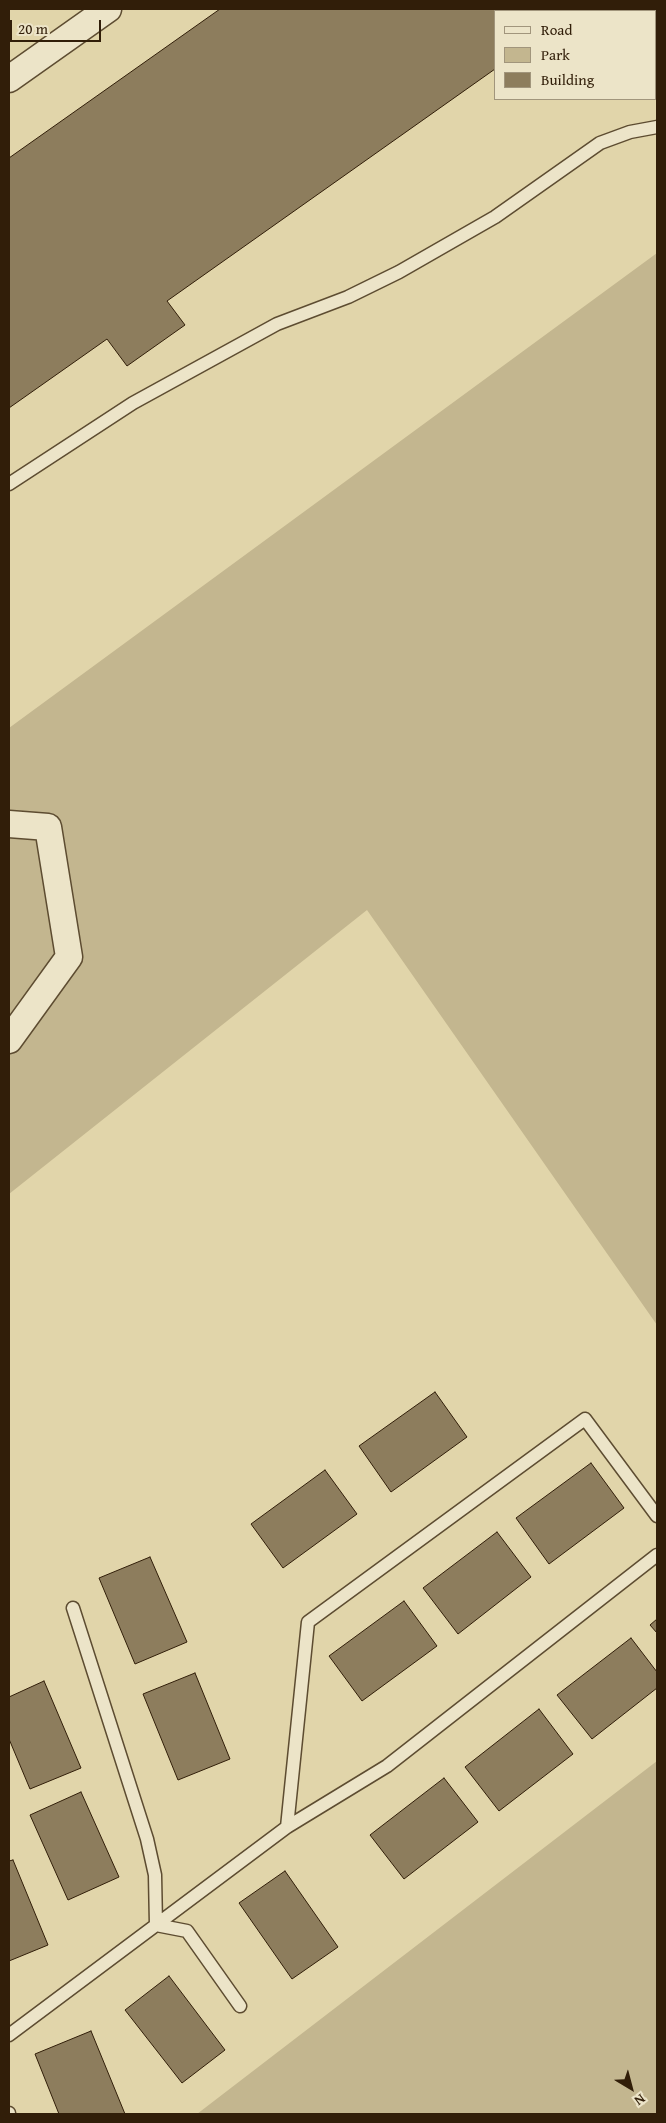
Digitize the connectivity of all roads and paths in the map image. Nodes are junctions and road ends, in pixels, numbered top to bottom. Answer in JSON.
{"nodes":[{"id":1,"x":108,"y":9,"type":"edge"},
{"id":2,"x":9,"y":79,"type":"edge"},
{"id":3,"x":657,"y":127,"type":"edge"},
{"id":4,"x":9,"y":484,"type":"edge"},
{"id":5,"x":9,"y":824,"type":"edge"},
{"id":6,"x":9,"y":1040,"type":"edge"},
{"id":7,"x":657,"y":1516,"type":"edge"},
{"id":8,"x":657,"y":1555,"type":"edge"},
{"id":9,"x":73,"y":1608,"type":"dead end"},
{"id":10,"x":287,"y":1827,"type":"junction"},
{"id":11,"x":156,"y":1925,"type":"junction"},
{"id":12,"x":240,"y":2006,"type":"dead end"},
{"id":13,"x":9,"y":2035,"type":"edge"}],
"edges":[{"from":1,"to":2,"type":"street"},
{"from":3,"to":4,"type":"lane"},
{"from":5,"to":6,"type":"street"},
{"from":7,"to":10,"type":"lane"},
{"from":8,"to":10,"type":"lane"},
{"from":9,"to":11,"type":"lane"},
{"from":10,"to":11,"type":"lane"},
{"from":11,"to":12,"type":"lane"},
{"from":11,"to":13,"type":"lane"}]}
